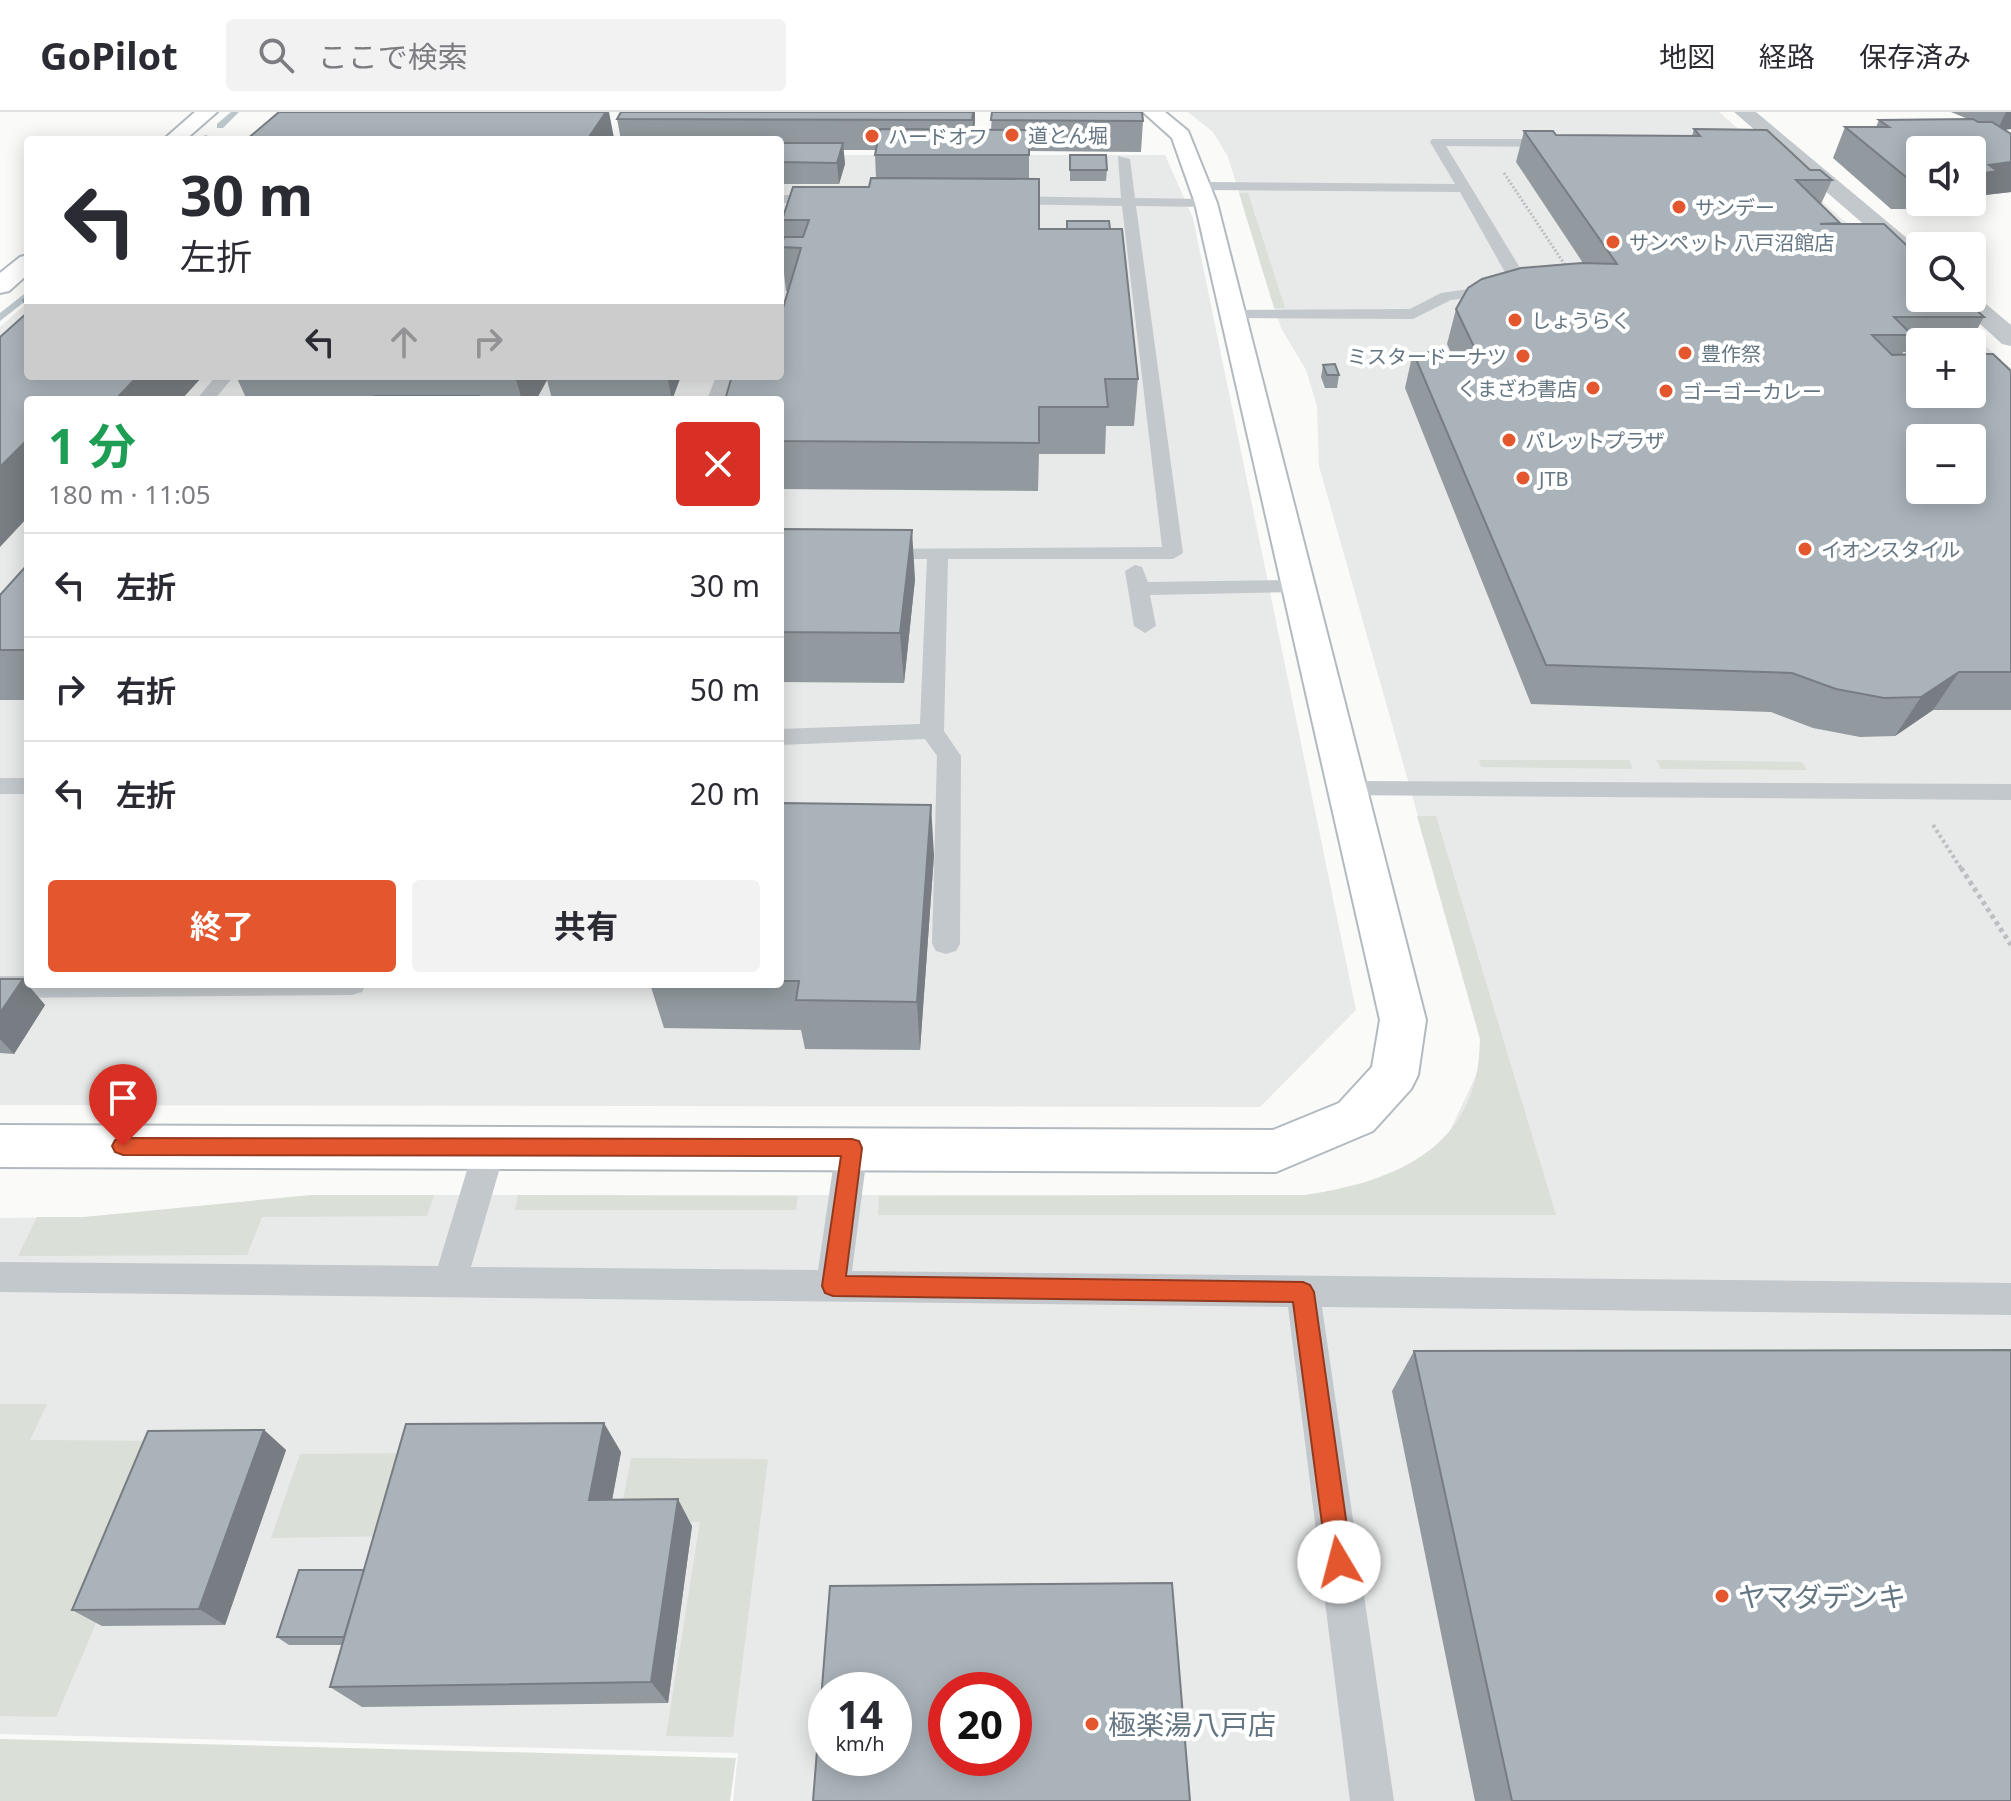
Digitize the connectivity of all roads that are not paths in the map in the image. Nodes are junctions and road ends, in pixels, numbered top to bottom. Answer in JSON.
{"nodes":[{"id":1,"x":207,"y":112,"type":"edge"},
{"id":2,"x":1153,"y":112,"type":"edge"},
{"id":3,"x":1744,"y":112,"type":"edge"},
{"id":4,"x":178,"y":136,"type":"edge"},
{"id":5,"x":1572,"y":143,"type":"edge"},
{"id":6,"x":1760,"y":144,"type":"edge"},
{"id":7,"x":1783,"y":144,"type":"junction"},
{"id":8,"x":1123,"y":159,"type":"edge"},
{"id":9,"x":1463,"y":188,"type":"junction"},
{"id":10,"x":1204,"y":194,"type":"junction"},
{"id":11,"x":784,"y":199,"type":"edge"},
{"id":12,"x":843,"y":199,"type":"edge"},
{"id":13,"x":984,"y":199,"type":"edge"},
{"id":14,"x":1126,"y":203,"type":"junction"},
{"id":15,"x":1906,"y":249,"type":"edge"},
{"id":16,"x":24,"y":265,"type":"edge"},
{"id":17,"x":0,"y":286,"type":"edge"},
{"id":18,"x":1981,"y":312,"type":"edge"},
{"id":19,"x":1233,"y":315,"type":"junction"},
{"id":20,"x":2010,"y":336,"type":"edge"},
{"id":21,"x":222,"y":380,"type":"edge"},
{"id":22,"x":208,"y":396,"type":"edge"},
{"id":23,"x":859,"y":553,"type":"edge"},
{"id":24,"x":938,"y":553,"type":"junction"},
{"id":25,"x":1132,"y":553,"type":"junction"},
{"id":26,"x":1297,"y":586,"type":"junction"},
{"id":27,"x":1139,"y":589,"type":"junction"},
{"id":28,"x":1145,"y":626,"type":"dead end"},
{"id":29,"x":932,"y":731,"type":"junction"},
{"id":30,"x":784,"y":737,"type":"edge"},
{"id":31,"x":0,"y":786,"type":"edge"},
{"id":32,"x":24,"y":786,"type":"edge"},
{"id":33,"x":1346,"y":789,"type":"junction"},
{"id":34,"x":2011,"y":792,"type":"edge"},
{"id":35,"x":946,"y":944,"type":"dead end"},
{"id":36,"x":24,"y":986,"type":"edge"},
{"id":37,"x":0,"y":987,"type":"edge"},
{"id":38,"x":0,"y":1146,"type":"edge"},
{"id":39,"x":490,"y":1147,"type":"junction"},
{"id":40,"x":852,"y":1148,"type":"junction"},
{"id":41,"x":0,"y":1277,"type":"edge"},
{"id":42,"x":450,"y":1282,"type":"junction"},
{"id":43,"x":833,"y":1286,"type":"junction"},
{"id":44,"x":1303,"y":1292,"type":"junction"},
{"id":45,"x":2011,"y":1299,"type":"edge"},
{"id":46,"x":1372,"y":1801,"type":"edge"}],
"edges":[{"from":1,"to":4,"type":"street"},
{"from":2,"to":10,"type":"street"},
{"from":3,"to":7,"type":"street"},
{"from":5,"to":9,"type":"lane"},
{"from":6,"to":7,"type":"lane"},
{"from":7,"to":15,"type":"street"},
{"from":8,"to":14,"type":"lane"},
{"from":9,"to":10,"type":"lane"},
{"from":9,"to":19,"type":"lane"},
{"from":10,"to":14,"type":"lane"},
{"from":10,"to":19,"type":"street"},
{"from":11,"to":12,"type":"lane"},
{"from":13,"to":14,"type":"lane"},
{"from":14,"to":25,"type":"lane"},
{"from":16,"to":17,"type":"street"},
{"from":18,"to":20,"type":"street"},
{"from":19,"to":26,"type":"street"},
{"from":21,"to":22,"type":"lane"},
{"from":23,"to":24,"type":"lane"},
{"from":24,"to":25,"type":"lane"},
{"from":24,"to":29,"type":"lane"},
{"from":25,"to":27,"type":"lane"},
{"from":26,"to":27,"type":"lane"},
{"from":26,"to":33,"type":"street"},
{"from":27,"to":28,"type":"lane"},
{"from":29,"to":30,"type":"lane"},
{"from":29,"to":35,"type":"lane"},
{"from":31,"to":32,"type":"lane"},
{"from":33,"to":34,"type":"lane"},
{"from":33,"to":40,"type":"street"},
{"from":36,"to":37,"type":"lane"},
{"from":38,"to":39,"type":"street"},
{"from":39,"to":40,"type":"street"},
{"from":39,"to":42,"type":"lane"},
{"from":40,"to":43,"type":"lane"},
{"from":41,"to":42,"type":"lane"},
{"from":42,"to":43,"type":"lane"},
{"from":43,"to":44,"type":"lane"},
{"from":44,"to":45,"type":"lane"},
{"from":44,"to":46,"type":"lane"}]}
